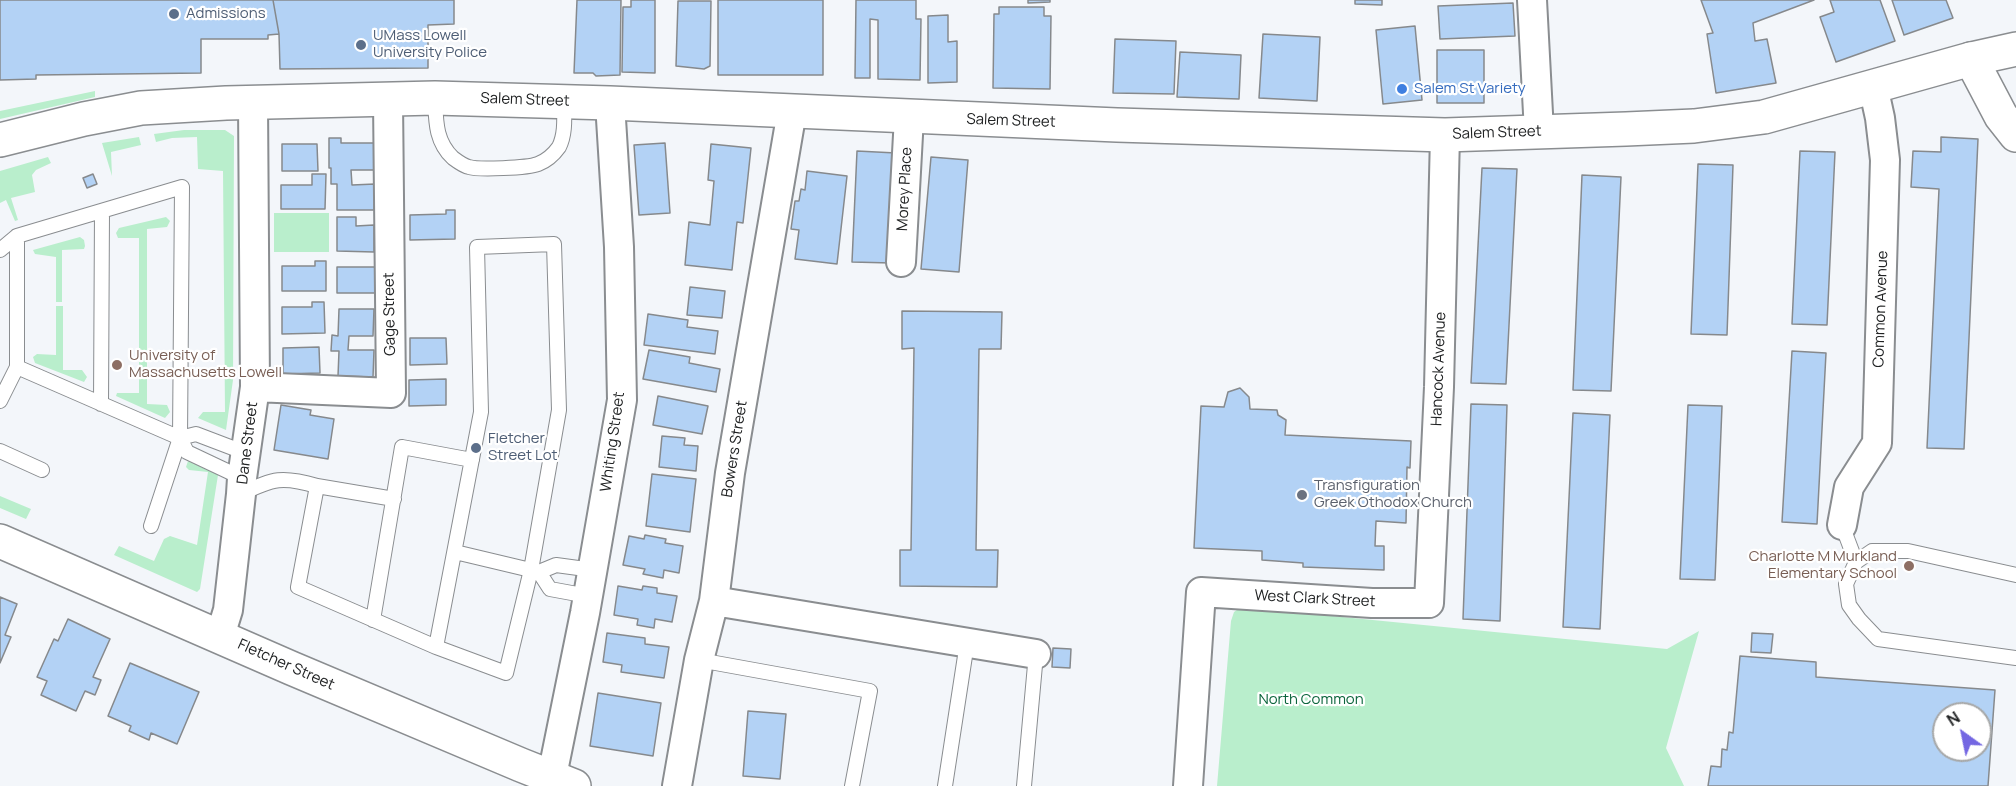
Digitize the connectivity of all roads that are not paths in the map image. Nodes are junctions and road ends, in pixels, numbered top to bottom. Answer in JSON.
{"nodes":[{"id":1,"x":1532,"y":0,"type":"edge"},
{"id":2,"x":2016,"y":49,"type":"edge"},
{"id":3,"x":1971,"y":59,"type":"junction"},
{"id":4,"x":1873,"y":86,"type":"junction"},
{"id":5,"x":435,"y":98,"type":"junction"},
{"id":6,"x":388,"y":100,"type":"junction"},
{"id":7,"x":564,"y":101,"type":"junction"},
{"id":8,"x":253,"y":103,"type":"junction"},
{"id":9,"x":610,"y":103,"type":"junction"},
{"id":10,"x":792,"y":111,"type":"junction"},
{"id":11,"x":909,"y":117,"type":"junction"},
{"id":12,"x":1539,"y":132,"type":"junction"},
{"id":13,"x":1445,"y":135,"type":"junction"},
{"id":14,"x":2016,"y":135,"type":"edge"},
{"id":15,"x":0,"y":140,"type":"edge"},
{"id":16,"x":102,"y":211,"type":"junction"},
{"id":17,"x":17,"y":236,"type":"junction"},
{"id":18,"x":0,"y":250,"type":"edge"},
{"id":19,"x":902,"y":262,"type":"dead end"},
{"id":20,"x":17,"y":367,"type":"junction"},
{"id":21,"x":255,"y":387,"type":"junction"},
{"id":22,"x":0,"y":401,"type":"edge"},
{"id":23,"x":101,"y":404,"type":"junction"},
{"id":24,"x":180,"y":438,"type":"junction"},
{"id":25,"x":0,"y":451,"type":"edge"},
{"id":26,"x":472,"y":460,"type":"junction"},
{"id":27,"x":42,"y":470,"type":"dead end"},
{"id":28,"x":243,"y":475,"type":"junction"},
{"id":29,"x":317,"y":486,"type":"junction"},
{"id":30,"x":394,"y":499,"type":"junction"},
{"id":31,"x":1842,"y":525,"type":"joint"},
{"id":32,"x":151,"y":526,"type":"dead end"},
{"id":33,"x":0,"y":541,"type":"edge"},
{"id":34,"x":455,"y":552,"type":"junction"},
{"id":35,"x":1857,"y":562,"type":"junction"},
{"id":36,"x":535,"y":571,"type":"junction"},
{"id":37,"x":2016,"y":575,"type":"edge"},
{"id":38,"x":591,"y":583,"type":"junction"},
{"id":39,"x":714,"y":601,"type":"junction"},
{"id":40,"x":1429,"y":603,"type":"joint"},
{"id":41,"x":373,"y":620,"type":"junction"},
{"id":42,"x":220,"y":636,"type":"junction"},
{"id":43,"x":967,"y":643,"type":"junction"},
{"id":44,"x":435,"y":647,"type":"junction"},
{"id":45,"x":1036,"y":654,"type":"joint"},
{"id":46,"x":2016,"y":658,"type":"edge"},
{"id":47,"x":699,"y":660,"type":"junction"},
{"id":48,"x":563,"y":781,"type":"edge"},
{"id":49,"x":677,"y":786,"type":"edge"},
{"id":50,"x":852,"y":786,"type":"edge"},
{"id":51,"x":945,"y":786,"type":"edge"},
{"id":52,"x":1024,"y":786,"type":"edge"},
{"id":53,"x":1188,"y":786,"type":"edge"}],
"edges":[{"from":1,"to":12,"type":"street"},
{"from":2,"to":3,"type":"main road","name":"Salem Street"},
{"from":3,"to":4,"type":"main road","name":"Salem Street"},
{"from":3,"to":14,"type":"main road"},
{"from":4,"to":12,"type":"main road","name":"Salem Street"},
{"from":4,"to":31,"type":"street","name":"Common Avenue"},
{"from":5,"to":6,"type":"main road","name":"Salem Street"},
{"from":5,"to":7,"type":"main road","name":"Salem Street"},
{"from":5,"to":7,"type":"lane"},
{"from":6,"to":8,"type":"main road","name":"Salem Street"},
{"from":6,"to":21,"type":"street","name":"Gage Street"},
{"from":7,"to":9,"type":"main road","name":"Salem Street"},
{"from":8,"to":15,"type":"main road","name":"Salem Street"},
{"from":8,"to":21,"type":"street","name":"Dane Street"},
{"from":9,"to":10,"type":"main road","name":"Salem Street"},
{"from":9,"to":38,"type":"street","name":"Whiting Street"},
{"from":10,"to":11,"type":"main road","name":"Salem Street"},
{"from":10,"to":39,"type":"street","name":"Bowers Street"},
{"from":11,"to":13,"type":"main road","name":"Salem Street"},
{"from":11,"to":19,"type":"street","name":"Morey Place"},
{"from":12,"to":13,"type":"main road","name":"Salem Street"},
{"from":13,"to":40,"type":"street","name":"Hancock Avenue"},
{"from":16,"to":17,"type":"lane"},
{"from":16,"to":23,"type":"lane"},
{"from":16,"to":24,"type":"lane"},
{"from":17,"to":18,"type":"lane"},
{"from":17,"to":20,"type":"lane"},
{"from":20,"to":22,"type":"lane"},
{"from":20,"to":23,"type":"lane"},
{"from":21,"to":28,"type":"street","name":"Dane Street"},
{"from":23,"to":24,"type":"lane"},
{"from":24,"to":28,"type":"lane"},
{"from":24,"to":28,"type":"lane"},
{"from":24,"to":32,"type":"lane"},
{"from":25,"to":27,"type":"lane"},
{"from":26,"to":30,"type":"lane"},
{"from":26,"to":34,"type":"lane"},
{"from":26,"to":36,"type":"lane"},
{"from":28,"to":29,"type":"lane"},
{"from":28,"to":42,"type":"street","name":"Dane Street"},
{"from":29,"to":30,"type":"lane"},
{"from":29,"to":41,"type":"lane"},
{"from":30,"to":41,"type":"lane"},
{"from":31,"to":35,"type":"lane"},
{"from":33,"to":42,"type":"main road","name":"Fletcher Street"},
{"from":34,"to":36,"type":"lane"},
{"from":34,"to":44,"type":"lane"},
{"from":35,"to":37,"type":"lane"},
{"from":35,"to":46,"type":"lane"},
{"from":36,"to":38,"type":"lane"},
{"from":36,"to":38,"type":"lane"},
{"from":36,"to":44,"type":"lane"},
{"from":38,"to":48,"type":"street","name":"Whiting Street"},
{"from":39,"to":43,"type":"street"},
{"from":39,"to":47,"type":"street","name":"Bowers Street"},
{"from":40,"to":53,"type":"street","name":"West Clark Street"},
{"from":41,"to":44,"type":"lane"},
{"from":42,"to":48,"type":"main road","name":"Fletcher Street"},
{"from":43,"to":45,"type":"street"},
{"from":43,"to":51,"type":"lane"},
{"from":45,"to":52,"type":"lane"},
{"from":47,"to":49,"type":"street","name":"Bowers Street"},
{"from":47,"to":50,"type":"lane"}]}
